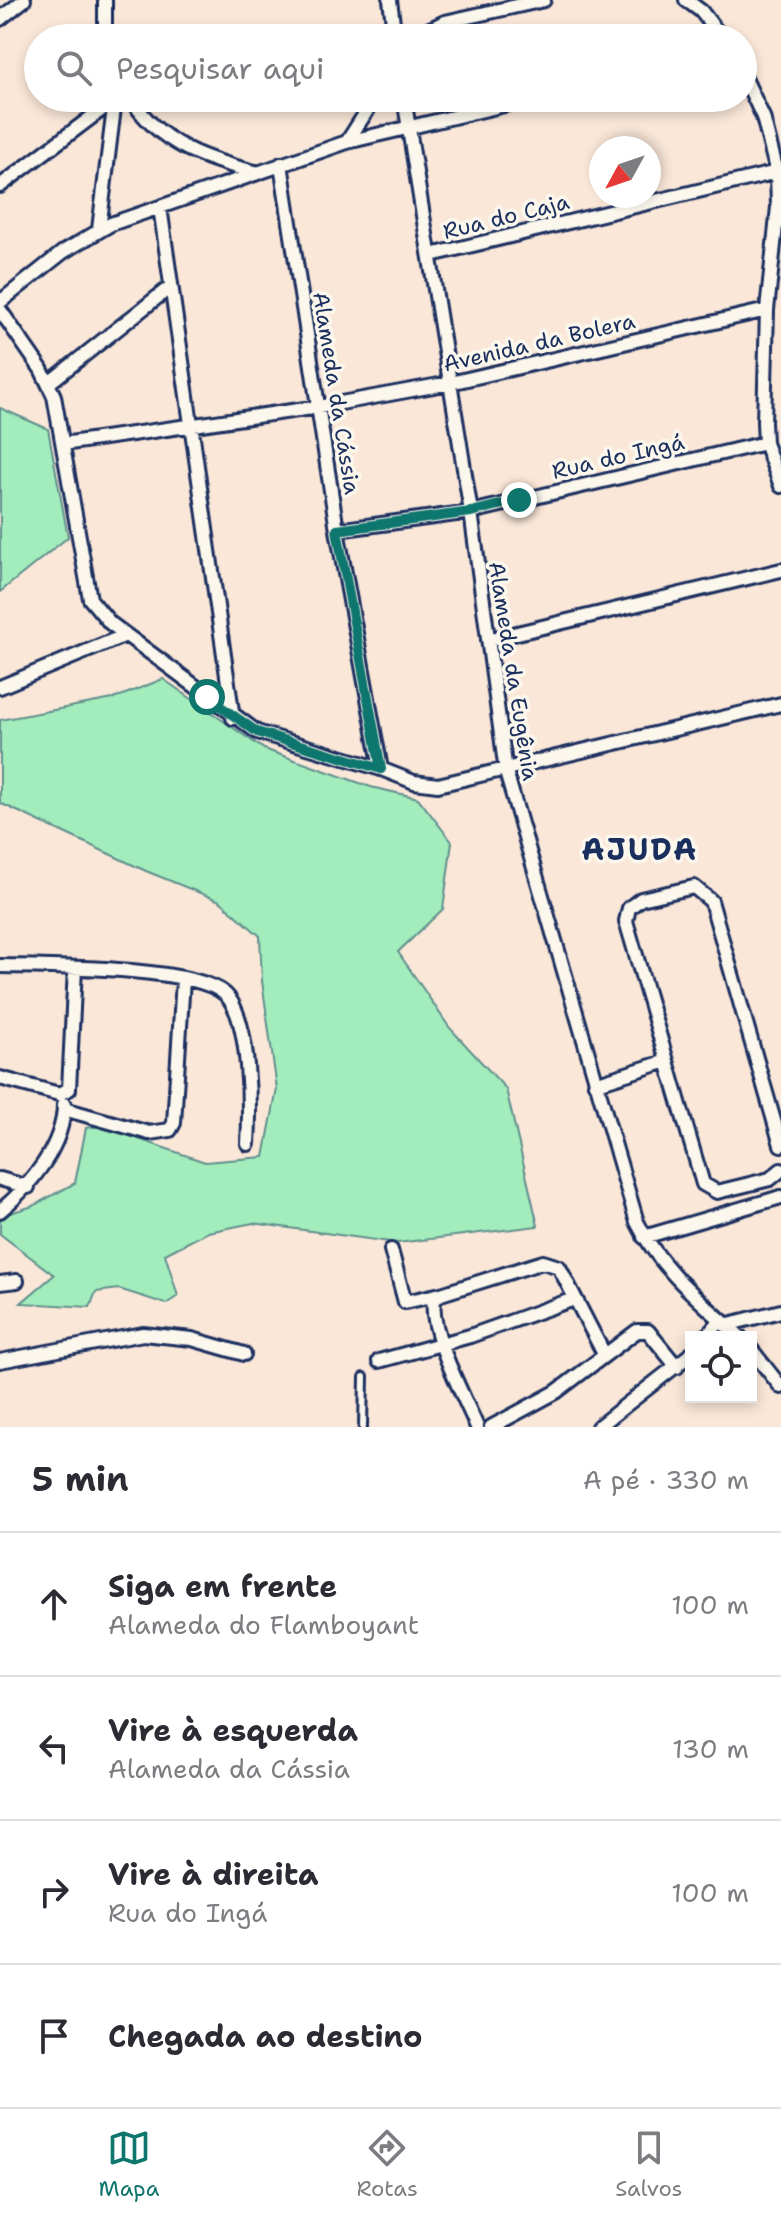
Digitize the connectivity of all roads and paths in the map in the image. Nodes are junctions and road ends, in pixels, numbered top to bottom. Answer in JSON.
{"nodes":[{"id":1,"x":24,"y":0,"type":"edge"},
{"id":2,"x":105,"y":0,"type":"edge"},
{"id":3,"x":390,"y":0,"type":"edge"},
{"id":4,"x":544,"y":0,"type":"edge"},
{"id":5,"x":686,"y":0,"type":"edge"},
{"id":6,"x":0,"y":19,"type":"edge"},
{"id":7,"x":105,"y":24,"type":"edge"},
{"id":8,"x":393,"y":24,"type":"edge"},
{"id":9,"x":441,"y":24,"type":"edge"},
{"id":10,"x":711,"y":24,"type":"edge"},
{"id":11,"x":757,"y":104,"type":"edge"},
{"id":12,"x":99,"y":112,"type":"edge"},
{"id":13,"x":114,"y":112,"type":"edge"},
{"id":14,"x":143,"y":112,"type":"edge"},
{"id":15,"x":366,"y":112,"type":"edge"},
{"id":16,"x":406,"y":112,"type":"edge"},
{"id":17,"x":474,"y":112,"type":"edge"},
{"id":18,"x":409,"y":127,"type":"junction"},
{"id":19,"x":347,"y":142,"type":"junction"},
{"id":20,"x":281,"y":164,"type":"junction"},
{"id":21,"x":255,"y":172,"type":"junction"},
{"id":22,"x":777,"y":172,"type":"junction"},
{"id":23,"x":0,"y":186,"type":"edge"},
{"id":24,"x":160,"y":207,"type":"junction"},
{"id":25,"x":99,"y":229,"type":"junction"},
{"id":26,"x":431,"y":255,"type":"junction"},
{"id":27,"x":169,"y":288,"type":"junction"},
{"id":28,"x":0,"y":302,"type":"edge"},
{"id":29,"x":0,"y":310,"type":"edge"},
{"id":30,"x":767,"y":310,"type":"junction"},
{"id":31,"x":49,"y":383,"type":"junction"},
{"id":32,"x":450,"y":383,"type":"junction"},
{"id":33,"x":319,"y":407,"type":"junction"},
{"id":34,"x":190,"y":426,"type":"junction"},
{"id":35,"x":765,"y":443,"type":"junction"},
{"id":36,"x":63,"y":444,"type":"junction"},
{"id":37,"x":781,"y":486,"type":"edge"},
{"id":38,"x":471,"y":512,"type":"junction"},
{"id":39,"x":337,"y":530,"type":"junction"},
{"id":40,"x":781,"y":570,"type":"edge"},
{"id":41,"x":126,"y":635,"type":"junction"},
{"id":42,"x":488,"y":640,"type":"junction"},
{"id":43,"x":0,"y":687,"type":"edge"},
{"id":44,"x":779,"y":709,"type":"edge"},
{"id":45,"x":233,"y":718,"type":"junction"},
{"id":46,"x":381,"y":769,"type":"junction"},
{"id":47,"x":506,"y":772,"type":"junction"},
{"id":48,"x":0,"y":966,"type":"edge"},
{"id":49,"x":75,"y":968,"type":"junction"},
{"id":50,"x":183,"y":979,"type":"junction"},
{"id":51,"x":667,"y":1061,"type":"junction"},
{"id":52,"x":0,"y":1078,"type":"edge"},
{"id":53,"x":595,"y":1084,"type":"junction"},
{"id":54,"x":63,"y":1093,"type":"junction"},
{"id":55,"x":64,"y":1109,"type":"junction"},
{"id":56,"x":248,"y":1144,"type":"dead end"},
{"id":57,"x":781,"y":1145,"type":"edge"},
{"id":58,"x":781,"y":1170,"type":"edge"},
{"id":59,"x":0,"y":1179,"type":"edge"},
{"id":60,"x":28,"y":1187,"type":"junction"},
{"id":61,"x":781,"y":1197,"type":"edge"},
{"id":62,"x":0,"y":1211,"type":"edge"},
{"id":63,"x":644,"y":1237,"type":"junction"},
{"id":64,"x":391,"y":1250,"type":"dead end"},
{"id":65,"x":17,"y":1281,"type":"dead end"},
{"id":66,"x":0,"y":1283,"type":"edge"},
{"id":67,"x":437,"y":1299,"type":"junction"},
{"id":68,"x":574,"y":1299,"type":"junction"},
{"id":69,"x":781,"y":1311,"type":"edge"},
{"id":70,"x":722,"y":1323,"type":"junction"},
{"id":71,"x":713,"y":1331,"type":"edge"},
{"id":72,"x":732,"y":1331,"type":"edge"},
{"id":73,"x":443,"y":1344,"type":"junction"},
{"id":74,"x":244,"y":1354,"type":"dead end"},
{"id":75,"x":604,"y":1354,"type":"junction"},
{"id":76,"x":757,"y":1357,"type":"edge"},
{"id":77,"x":685,"y":1360,"type":"edge"},
{"id":78,"x":0,"y":1361,"type":"edge"},
{"id":79,"x":379,"y":1361,"type":"dead end"},
{"id":80,"x":677,"y":1367,"type":"junction"},
{"id":81,"x":364,"y":1377,"type":"dead end"},
{"id":82,"x":781,"y":1387,"type":"edge"},
{"id":83,"x":363,"y":1427,"type":"edge"},
{"id":84,"x":477,"y":1427,"type":"edge"},
{"id":85,"x":491,"y":1427,"type":"edge"},
{"id":86,"x":598,"y":1427,"type":"edge"}],
"edges":[{"from":1,"to":6,"type":"street"},
{"from":2,"to":7,"type":"street"},
{"from":3,"to":8,"type":"street"},
{"from":4,"to":9,"type":"street"},
{"from":5,"to":10,"type":"street"},
{"from":11,"to":22,"type":"street"},
{"from":12,"to":23,"type":"street"},
{"from":13,"to":25,"type":"street"},
{"from":14,"to":21,"type":"street"},
{"from":15,"to":19,"type":"street"},
{"from":16,"to":18,"type":"street","name":"Alameda da Eugênia"},
{"from":17,"to":18,"type":"street"},
{"from":18,"to":19,"type":"street"},
{"from":18,"to":26,"type":"street","name":"Alameda da Eugênia"},
{"from":19,"to":20,"type":"street"},
{"from":20,"to":21,"type":"street"},
{"from":20,"to":33,"type":"street","name":"Alameda da Cássia"},
{"from":21,"to":24,"type":"street"},
{"from":22,"to":26,"type":"street","name":"Rua do Caja"},
{"from":22,"to":30,"type":"street"},
{"from":24,"to":25,"type":"street"},
{"from":24,"to":27,"type":"street"},
{"from":25,"to":28,"type":"street"},
{"from":26,"to":32,"type":"street","name":"Alameda da Eugênia"},
{"from":27,"to":31,"type":"street"},
{"from":27,"to":34,"type":"street"},
{"from":29,"to":31,"type":"street"},
{"from":30,"to":32,"type":"street","name":"Avenida da Bolera"},
{"from":30,"to":35,"type":"street"},
{"from":31,"to":36,"type":"street"},
{"from":32,"to":33,"type":"street","name":"Avenida da Bolera"},
{"from":32,"to":38,"type":"street","name":"Alameda da Eugênia"},
{"from":33,"to":34,"type":"street","name":"Avenida da Bolera"},
{"from":33,"to":39,"type":"street","name":"Alameda da Cássia"},
{"from":34,"to":36,"type":"street","name":"Avenida da Bolera"},
{"from":34,"to":45,"type":"street"},
{"from":35,"to":37,"type":"street"},
{"from":35,"to":38,"type":"street","name":"Rua do Ingá"},
{"from":36,"to":41,"type":"street"},
{"from":38,"to":39,"type":"street","name":"Rua do Ingá"},
{"from":38,"to":42,"type":"street","name":"Alameda da Eugênia"},
{"from":39,"to":46,"type":"street","name":"Alameda da Cássia"},
{"from":40,"to":42,"type":"street"},
{"from":41,"to":43,"type":"street"},
{"from":41,"to":45,"type":"street"},
{"from":42,"to":47,"type":"street","name":"Alameda da Eugênia"},
{"from":44,"to":47,"type":"street"},
{"from":45,"to":46,"type":"street"},
{"from":46,"to":47,"type":"street"},
{"from":47,"to":53,"type":"street","name":"Alameda da Eugênia"},
{"from":48,"to":49,"type":"street"},
{"from":49,"to":50,"type":"street"},
{"from":49,"to":54,"type":"street"},
{"from":50,"to":55,"type":"street"},
{"from":50,"to":56,"type":"street"},
{"from":51,"to":53,"type":"street"},
{"from":51,"to":57,"type":"street"},
{"from":51,"to":58,"type":"street"},
{"from":52,"to":54,"type":"street"},
{"from":53,"to":63,"type":"street","name":"Alameda da Eugênia"},
{"from":54,"to":55,"type":"street"},
{"from":55,"to":60,"type":"street"},
{"from":59,"to":60,"type":"street"},
{"from":60,"to":62,"type":"street"},
{"from":61,"to":63,"type":"street"},
{"from":63,"to":70,"type":"street","name":"Alameda da Eugênia"},
{"from":64,"to":67,"type":"street"},
{"from":65,"to":66,"type":"street"},
{"from":67,"to":68,"type":"street"},
{"from":67,"to":73,"type":"street"},
{"from":68,"to":73,"type":"street"},
{"from":68,"to":75,"type":"street"},
{"from":69,"to":70,"type":"street"},
{"from":70,"to":71,"type":"street"},
{"from":70,"to":72,"type":"street","name":"Alameda da Eugênia"},
{"from":73,"to":79,"type":"street"},
{"from":73,"to":84,"type":"street"},
{"from":74,"to":78,"type":"street"},
{"from":75,"to":80,"type":"street"},
{"from":75,"to":85,"type":"street"},
{"from":76,"to":82,"type":"street"},
{"from":77,"to":80,"type":"street"},
{"from":80,"to":86,"type":"street"},
{"from":81,"to":83,"type":"lane"}]}
